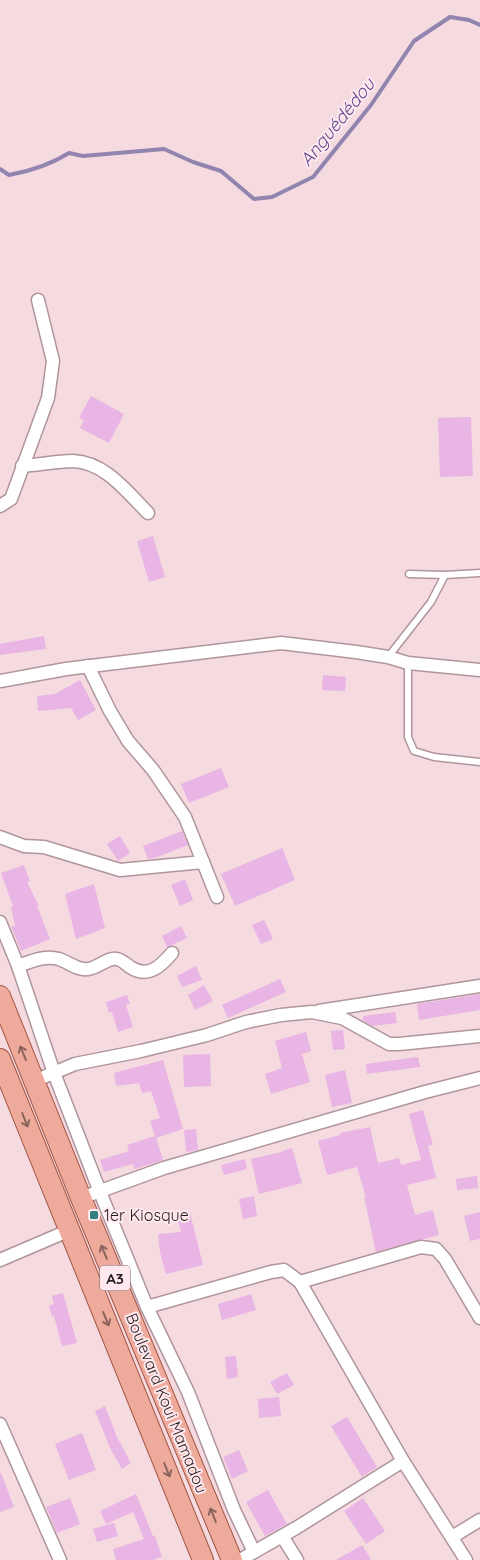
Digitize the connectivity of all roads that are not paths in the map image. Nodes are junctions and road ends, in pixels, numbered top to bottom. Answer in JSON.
{"nodes":[{"id":1,"x":38,"y":300,"type":"dead end"},
{"id":2,"x":22,"y":466,"type":"junction"},
{"id":3,"x":0,"y":506,"type":"edge"},
{"id":4,"x":148,"y":512,"type":"dead end"},
{"id":5,"x":480,"y":573,"type":"edge"},
{"id":6,"x":409,"y":574,"type":"dead end"},
{"id":7,"x":445,"y":575,"type":"junction"},
{"id":8,"x":388,"y":657,"type":"junction"},
{"id":9,"x":408,"y":663,"type":"junction"},
{"id":10,"x":88,"y":666,"type":"junction"},
{"id":11,"x":480,"y":670,"type":"edge"},
{"id":12,"x":0,"y":681,"type":"edge"},
{"id":13,"x":480,"y":762,"type":"edge"},
{"id":14,"x":0,"y":836,"type":"edge"},
{"id":15,"x":203,"y":862,"type":"junction"},
{"id":16,"x":217,"y":897,"type":"dead end"},
{"id":17,"x":0,"y":922,"type":"edge"},
{"id":18,"x":172,"y":953,"type":"dead end"},
{"id":19,"x":18,"y":966,"type":"junction"},
{"id":20,"x":480,"y":986,"type":"edge"},
{"id":21,"x":0,"y":996,"type":"edge"},
{"id":22,"x":312,"y":1012,"type":"junction"},
{"id":23,"x":480,"y":1036,"type":"edge"},
{"id":24,"x":0,"y":1059,"type":"edge"},
{"id":25,"x":54,"y":1073,"type":"junction"},
{"id":26,"x":480,"y":1078,"type":"edge"},
{"id":27,"x":34,"y":1081,"type":"junction"},
{"id":28,"x":100,"y":1192,"type":"junction"},
{"id":29,"x":81,"y":1198,"type":"junction"},
{"id":30,"x":70,"y":1230,"type":"junction"},
{"id":31,"x":0,"y":1260,"type":"edge"},
{"id":32,"x":300,"y":1282,"type":"junction"},
{"id":33,"x":147,"y":1307,"type":"junction"},
{"id":34,"x":480,"y":1318,"type":"edge"},
{"id":35,"x":0,"y":1424,"type":"edge"},
{"id":36,"x":403,"y":1461,"type":"junction"},
{"id":37,"x":480,"y":1520,"type":"edge"},
{"id":38,"x":282,"y":1536,"type":"junction"},
{"id":39,"x":452,"y":1537,"type":"junction"},
{"id":40,"x":254,"y":1552,"type":"junction"},
{"id":41,"x":60,"y":1560,"type":"edge"},
{"id":42,"x":203,"y":1560,"type":"edge"},
{"id":43,"x":232,"y":1560,"type":"edge"},
{"id":44,"x":240,"y":1560,"type":"edge"},
{"id":45,"x":297,"y":1560,"type":"edge"},
{"id":46,"x":466,"y":1560,"type":"edge"}],
"edges":[{"from":1,"to":2,"type":"street"},
{"from":2,"to":3,"type":"street"},
{"from":2,"to":4,"type":"street"},
{"from":5,"to":7,"type":"lane"},
{"from":6,"to":7,"type":"lane"},
{"from":7,"to":8,"type":"lane"},
{"from":8,"to":9,"type":"street"},
{"from":8,"to":10,"type":"street"},
{"from":9,"to":11,"type":"street"},
{"from":9,"to":13,"type":"lane"},
{"from":10,"to":12,"type":"street"},
{"from":10,"to":15,"type":"street"},
{"from":14,"to":15,"type":"street"},
{"from":15,"to":16,"type":"street"},
{"from":17,"to":19,"type":"street"},
{"from":18,"to":19,"type":"street"},
{"from":19,"to":25,"type":"street"},
{"from":20,"to":22,"type":"street"},
{"from":27,"to":21,"type":"main road","name":"Boulevard Koui Mamadou","number":"A3","one_way":true},
{"from":22,"to":23,"type":"street"},
{"from":22,"to":25,"type":"street"},
{"from":24,"to":30,"type":"main road","name":"Boulevard Koui Mamadou","number":"A3","one_way":true},
{"from":25,"to":27,"type":"street"},
{"from":25,"to":28,"type":"street"},
{"from":26,"to":28,"type":"street"},
{"from":27,"to":29,"type":"main road","name":"Boulevard Koui Mamadou","number":"A3"},
{"from":28,"to":29,"type":"street"},
{"from":28,"to":33,"type":"street"},
{"from":43,"to":29,"type":"main road","name":"Boulevard Koui Mamadou","number":"A3","one_way":true},
{"from":30,"to":31,"type":"street"},
{"from":30,"to":42,"type":"main road","name":"Boulevard Koui Mamadou","number":"A3","one_way":true},
{"from":32,"to":33,"type":"street"},
{"from":32,"to":34,"type":"street"},
{"from":32,"to":36,"type":"street"},
{"from":33,"to":40,"type":"street"},
{"from":35,"to":41,"type":"street"},
{"from":36,"to":38,"type":"street"},
{"from":36,"to":39,"type":"street"},
{"from":37,"to":39,"type":"street"},
{"from":38,"to":40,"type":"street"},
{"from":38,"to":45,"type":"street"},
{"from":39,"to":46,"type":"street"},
{"from":40,"to":44,"type":"street"}]}
